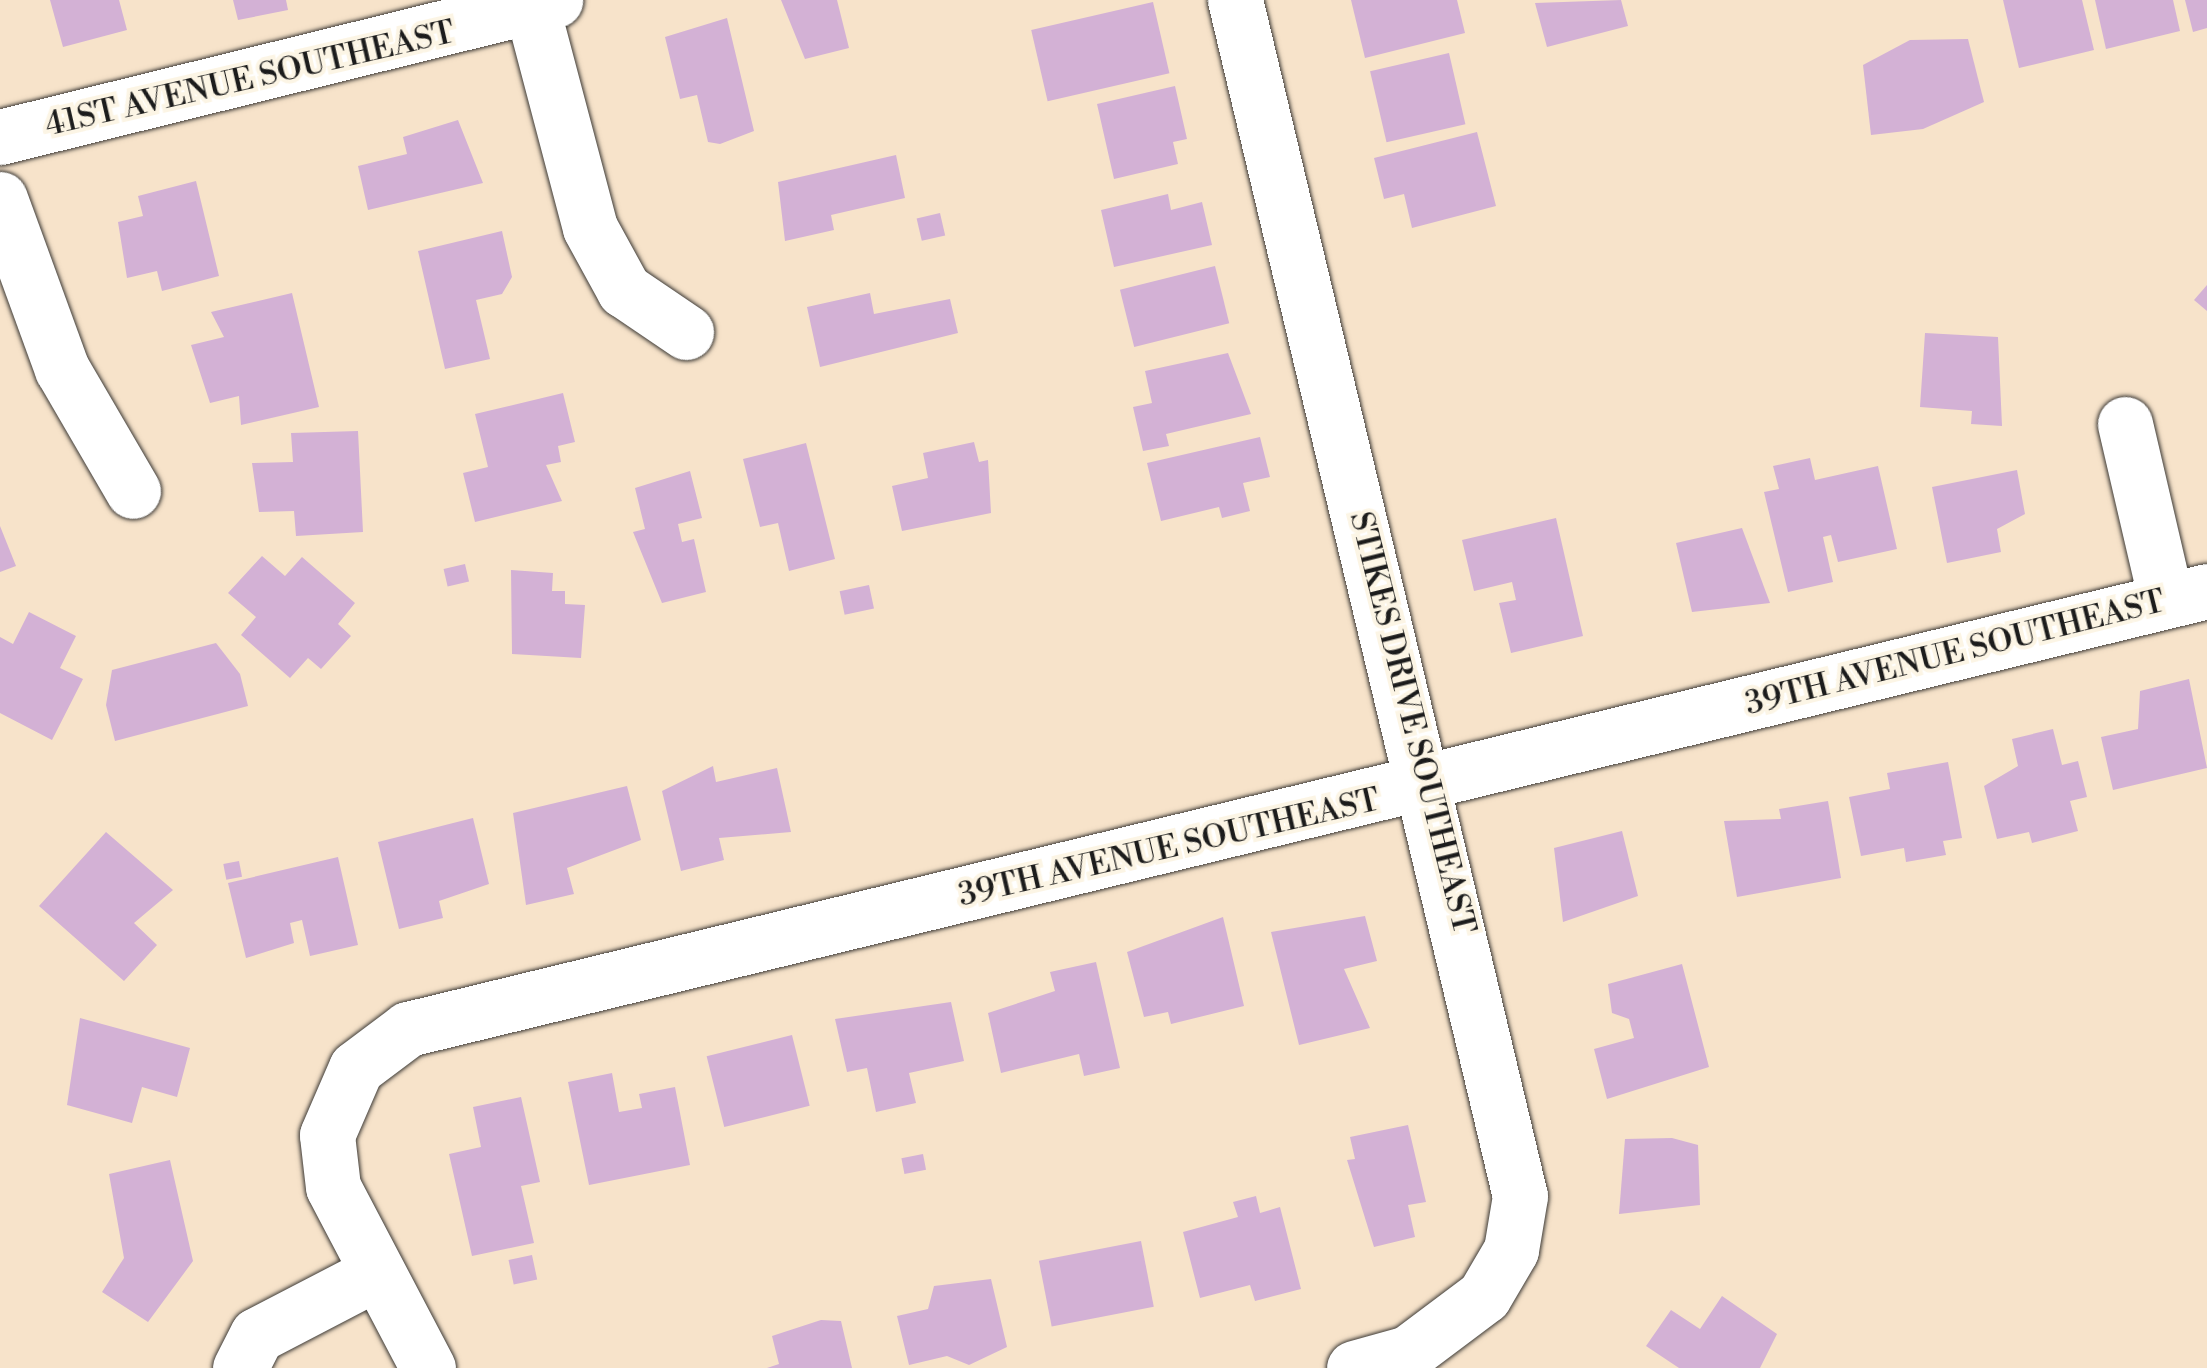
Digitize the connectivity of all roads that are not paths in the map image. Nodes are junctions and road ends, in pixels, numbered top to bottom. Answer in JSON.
{"nodes":[{"id":1,"x":1235,"y":0,"type":"edge"},
{"id":2,"x":544,"y":6,"type":"edge"},
{"id":3,"x":0,"y":136,"type":"edge"},
{"id":4,"x":0,"y":199,"type":"edge"},
{"id":5,"x":686,"y":332,"type":"dead end"},
{"id":6,"x":2125,"y":424,"type":"dead end"},
{"id":7,"x":134,"y":491,"type":"dead end"},
{"id":8,"x":2187,"y":596,"type":"edge"},
{"id":9,"x":1429,"y":786,"type":"junction"},
{"id":10,"x":374,"y":1274,"type":"junction"},
{"id":11,"x":416,"y":1364,"type":"edge"},
{"id":12,"x":240,"y":1368,"type":"edge"},
{"id":13,"x":1354,"y":1368,"type":"edge"}],
"edges":[{"from":1,"to":9,"type":"street","name":"STIKES DRIVE SOUTHEAST"},
{"from":2,"to":3,"type":"street","name":"41ST AVENUE SOUTHEAST"},
{"from":2,"to":5,"type":"street"},
{"from":4,"to":7,"type":"street"},
{"from":6,"to":8,"type":"street"},
{"from":8,"to":9,"type":"street","name":"39TH AVENUE SOUTHEAST"},
{"from":9,"to":10,"type":"street","name":"39TH AVENUE SOUTHEAST"},
{"from":9,"to":13,"type":"street","name":"STIKES DRIVE SOUTHEAST"},
{"from":10,"to":11,"type":"street","name":"39TH AVENUE SOUTHEAST"},
{"from":10,"to":12,"type":"street"}]}
